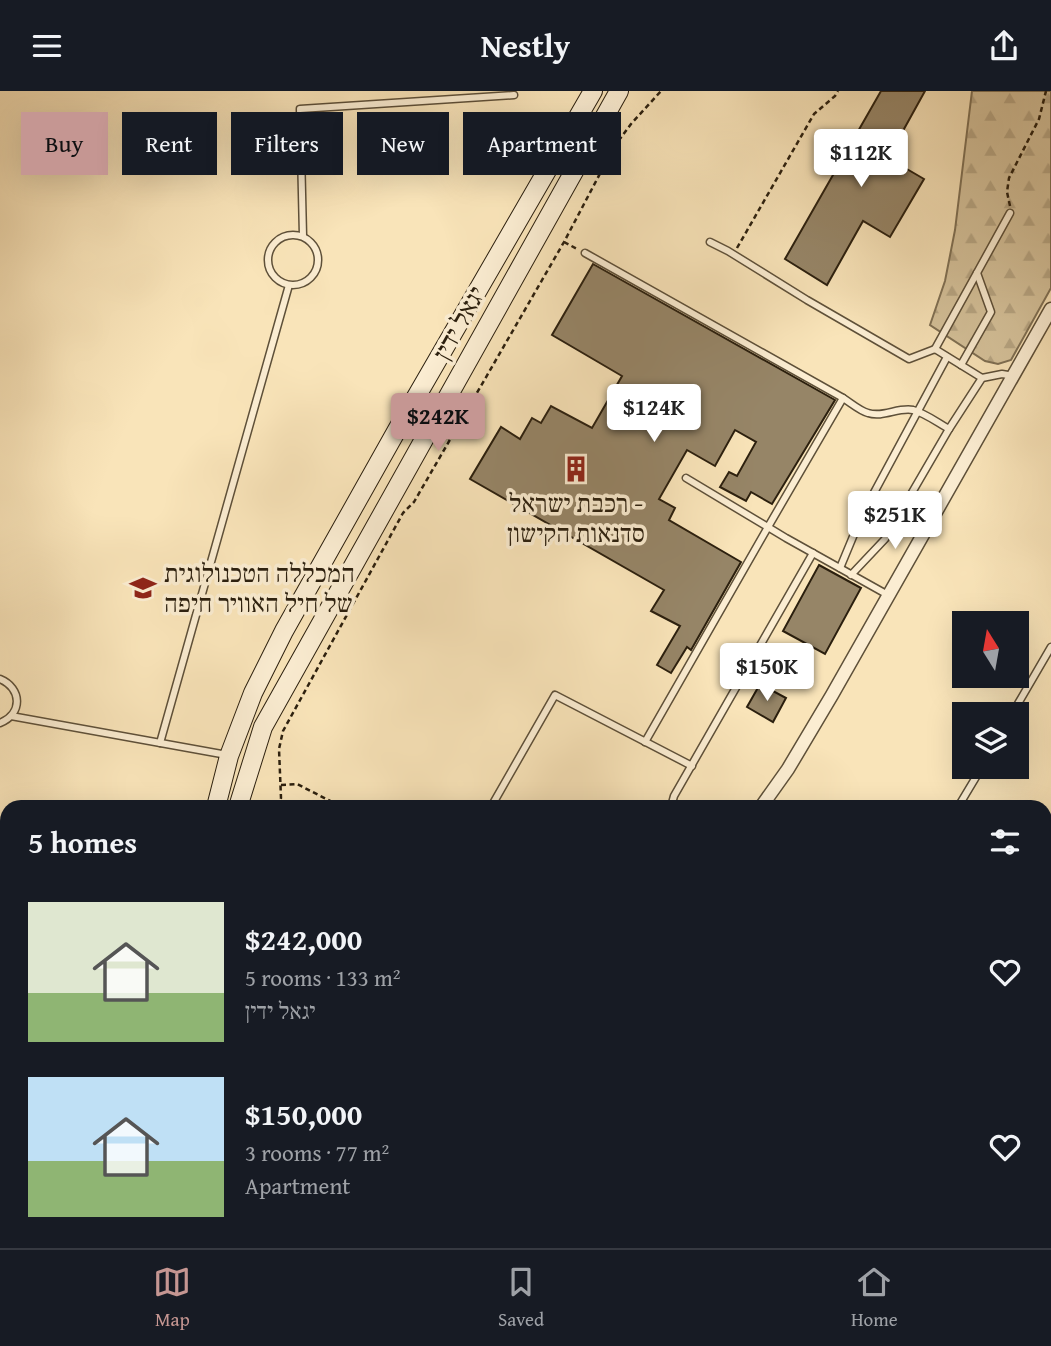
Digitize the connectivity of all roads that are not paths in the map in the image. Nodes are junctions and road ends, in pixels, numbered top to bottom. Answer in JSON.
{"nodes":[{"id":1,"x":593,"y":91,"type":"edge"},
{"id":2,"x":619,"y":91,"type":"edge"},
{"id":3,"x":514,"y":95,"type":"dead end"},
{"id":4,"x":1010,"y":213,"type":"road end"},
{"id":5,"x":303,"y":236,"type":"junction"},
{"id":6,"x":710,"y":242,"type":"dead end"},
{"id":7,"x":585,"y":253,"type":"road end"},
{"id":8,"x":977,"y":273,"type":"junction"},
{"id":9,"x":289,"y":285,"type":"junction"},
{"id":10,"x":1051,"y":309,"type":"edge"},
{"id":11,"x":935,"y":349,"type":"junction"},
{"id":12,"x":947,"y":357,"type":"junction"},
{"id":13,"x":961,"y":365,"type":"junction"},
{"id":14,"x":1014,"y":376,"type":"junction"},
{"id":15,"x":982,"y":377,"type":"junction"},
{"id":16,"x":844,"y":398,"type":"junction"},
{"id":17,"x":917,"y":411,"type":"junction"},
{"id":18,"x":949,"y":429,"type":"junction"},
{"id":19,"x":686,"y":478,"type":"dead end"},
{"id":20,"x":768,"y":527,"type":"junction"},
{"id":21,"x":813,"y":553,"type":"junction"},
{"id":22,"x":840,"y":568,"type":"junction"},
{"id":23,"x":851,"y":575,"type":"junction"},
{"id":24,"x":888,"y":595,"type":"junction"},
{"id":25,"x":1051,"y":647,"type":"edge"},
{"id":26,"x":0,"y":679,"type":"edge"},
{"id":27,"x":1019,"y":702,"type":"edge"},
{"id":28,"x":11,"y":716,"type":"junction"},
{"id":29,"x":0,"y":723,"type":"edge"},
{"id":30,"x":645,"y":742,"type":"junction"},
{"id":31,"x":160,"y":743,"type":"junction"},
{"id":32,"x":229,"y":755,"type":"junction"},
{"id":33,"x":692,"y":766,"type":"junction"},
{"id":34,"x":975,"y":779,"type":"edge"},
{"id":35,"x":218,"y":800,"type":"edge"},
{"id":36,"x":240,"y":800,"type":"edge"},
{"id":37,"x":495,"y":800,"type":"edge"},
{"id":38,"x":673,"y":800,"type":"edge"},
{"id":39,"x":766,"y":800,"type":"edge"},
{"id":40,"x":962,"y":800,"type":"edge"}],
"edges":[{"from":1,"to":32,"type":"main road","name":"יגאל ידין"},
{"from":2,"to":36,"type":"main road","name":"יגאל ידין"},
{"from":3,"to":5,"type":"lane"},
{"from":4,"to":8,"type":"lane"},
{"from":5,"to":9,"type":"lane"},
{"from":5,"to":9,"type":"lane"},
{"from":6,"to":11,"type":"lane"},
{"from":7,"to":16,"type":"lane"},
{"from":8,"to":11,"type":"lane"},
{"from":8,"to":13,"type":"lane"},
{"from":9,"to":31,"type":"lane"},
{"from":10,"to":14,"type":"street"},
{"from":11,"to":12,"type":"lane"},
{"from":12,"to":13,"type":"lane"},
{"from":12,"to":17,"type":"lane"},
{"from":13,"to":15,"type":"lane"},
{"from":14,"to":15,"type":"lane"},
{"from":14,"to":24,"type":"street"},
{"from":15,"to":18,"type":"lane"},
{"from":16,"to":17,"type":"lane"},
{"from":16,"to":20,"type":"lane"},
{"from":17,"to":18,"type":"lane"},
{"from":17,"to":22,"type":"lane"},
{"from":18,"to":23,"type":"lane"},
{"from":19,"to":20,"type":"lane"},
{"from":20,"to":21,"type":"lane"},
{"from":20,"to":30,"type":"lane"},
{"from":21,"to":22,"type":"lane"},
{"from":21,"to":33,"type":"lane"},
{"from":22,"to":23,"type":"lane"},
{"from":23,"to":24,"type":"lane"},
{"from":24,"to":39,"type":"street"},
{"from":25,"to":27,"type":"lane"},
{"from":26,"to":28,"type":"lane"},
{"from":28,"to":29,"type":"lane"},
{"from":28,"to":31,"type":"lane"},
{"from":30,"to":33,"type":"lane"},
{"from":30,"to":37,"type":"lane"},
{"from":31,"to":32,"type":"lane"},
{"from":32,"to":35,"type":"main road","name":"יגאל ידין"},
{"from":33,"to":38,"type":"lane"},
{"from":34,"to":40,"type":"lane"}]}
